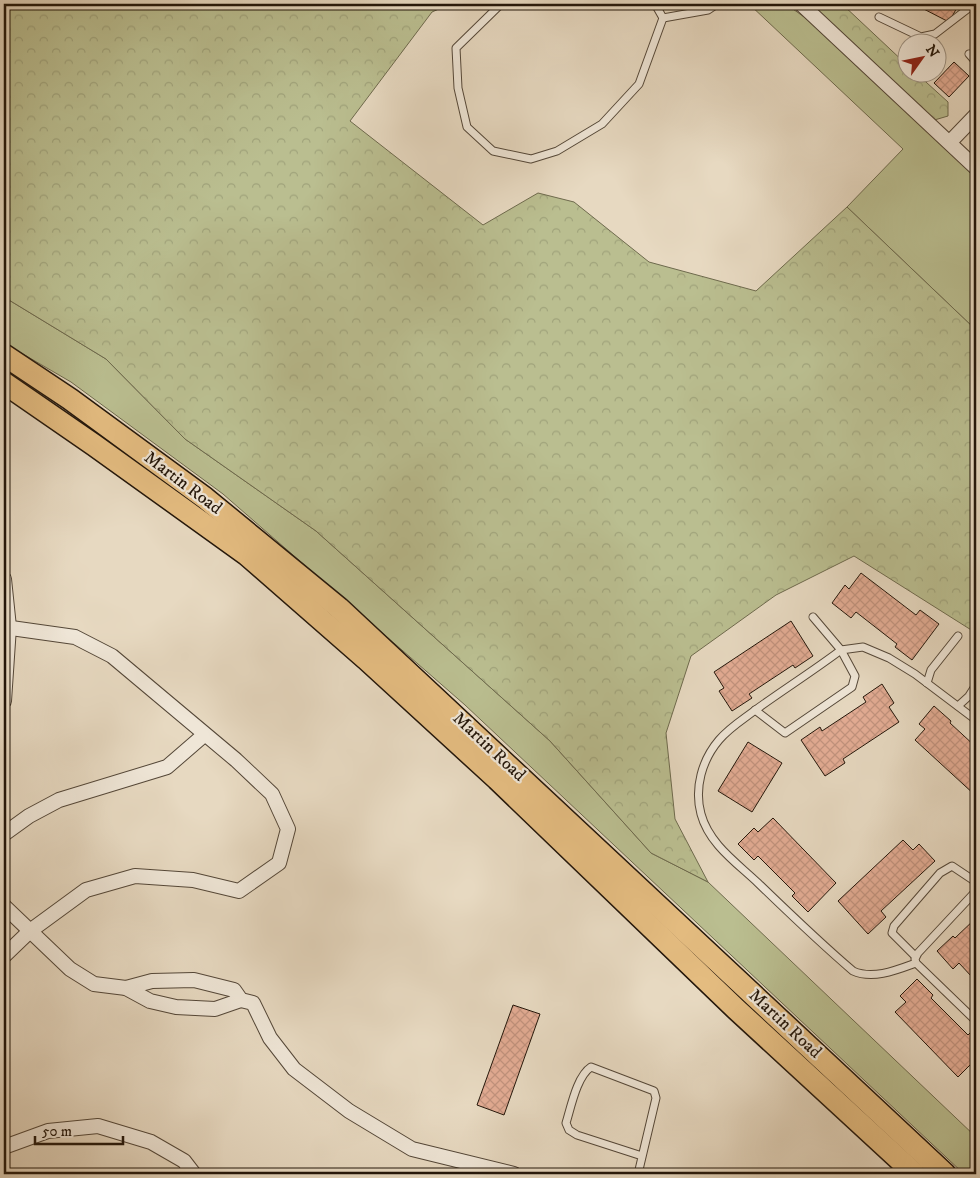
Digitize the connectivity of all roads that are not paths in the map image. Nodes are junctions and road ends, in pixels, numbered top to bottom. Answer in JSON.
{"nodes":[{"id":1,"x":501,"y":4,"type":"edge"},
{"id":2,"x":654,"y":4,"type":"edge"},
{"id":3,"x":717,"y":4,"type":"edge"},
{"id":4,"x":801,"y":4,"type":"edge"},
{"id":5,"x":974,"y":4,"type":"edge"},
{"id":6,"x":878,"y":17,"type":"dead end"},
{"id":7,"x":663,"y":18,"type":"junction"},
{"id":8,"x":969,"y":54,"type":"dead end"},
{"id":9,"x":976,"y":62,"type":"edge"},
{"id":10,"x":976,"y":115,"type":"edge"},
{"id":11,"x":950,"y":142,"type":"junction"},
{"id":12,"x":976,"y":168,"type":"edge"},
{"id":13,"x":4,"y":356,"type":"edge"},
{"id":14,"x":4,"y":383,"type":"edge"},
{"id":15,"x":4,"y":579,"type":"edge"},
{"id":16,"x":813,"y":617,"type":"dead end"},
{"id":17,"x":6,"y":627,"type":"edge"},
{"id":18,"x":958,"y":636,"type":"dead end"},
{"id":19,"x":841,"y":650,"type":"junction"},
{"id":20,"x":927,"y":683,"type":"junction"},
{"id":21,"x":976,"y":685,"type":"edge"},
{"id":22,"x":4,"y":701,"type":"edge"},
{"id":23,"x":958,"y":706,"type":"junction"},
{"id":24,"x":755,"y":710,"type":"junction"},
{"id":25,"x":976,"y":720,"type":"edge"},
{"id":26,"x":204,"y":735,"type":"junction"},
{"id":27,"x":4,"y":834,"type":"edge"},
{"id":28,"x":976,"y":882,"type":"edge"},
{"id":29,"x":976,"y":891,"type":"edge"},
{"id":30,"x":4,"y":906,"type":"edge"},
{"id":31,"x":30,"y":931,"type":"junction"},
{"id":32,"x":4,"y":956,"type":"edge"},
{"id":33,"x":916,"y":959,"type":"junction"},
{"id":34,"x":126,"y":988,"type":"junction"},
{"id":35,"x":241,"y":1000,"type":"junction"},
{"id":36,"x":976,"y":1021,"type":"edge"},
{"id":37,"x":4,"y":1147,"type":"edge"},
{"id":38,"x":642,"y":1156,"type":"junction"},
{"id":39,"x":194,"y":1174,"type":"edge"},
{"id":40,"x":514,"y":1174,"type":"edge"},
{"id":41,"x":638,"y":1174,"type":"edge"},
{"id":42,"x":915,"y":1174,"type":"edge"},
{"id":43,"x":945,"y":1174,"type":"edge"}],
"edges":[{"from":1,"to":7,"type":"lane"},
{"from":2,"to":7,"type":"lane"},
{"from":3,"to":7,"type":"lane"},
{"from":4,"to":11,"type":"street"},
{"from":5,"to":6,"type":"lane"},
{"from":8,"to":9,"type":"lane"},
{"from":10,"to":11,"type":"street"},
{"from":11,"to":12,"type":"street"},
{"from":13,"to":43,"type":"main road","name":"Martin Road"},
{"from":14,"to":42,"type":"main road","name":"Martin Road"},
{"from":15,"to":17,"type":"street"},
{"from":16,"to":19,"type":"lane"},
{"from":17,"to":22,"type":"street"},
{"from":17,"to":26,"type":"street"},
{"from":18,"to":20,"type":"lane"},
{"from":19,"to":20,"type":"lane"},
{"from":19,"to":24,"type":"lane"},
{"from":19,"to":24,"type":"lane"},
{"from":20,"to":23,"type":"lane"},
{"from":21,"to":23,"type":"lane"},
{"from":23,"to":25,"type":"lane"},
{"from":24,"to":33,"type":"lane"},
{"from":26,"to":27,"type":"street"},
{"from":26,"to":31,"type":"street"},
{"from":28,"to":33,"type":"lane"},
{"from":29,"to":33,"type":"lane"},
{"from":30,"to":31,"type":"street"},
{"from":31,"to":32,"type":"street"},
{"from":31,"to":34,"type":"street"},
{"from":33,"to":36,"type":"lane"},
{"from":34,"to":35,"type":"street"},
{"from":34,"to":35,"type":"street"},
{"from":35,"to":40,"type":"street"},
{"from":37,"to":39,"type":"street"},
{"from":38,"to":38,"type":"lane"},
{"from":38,"to":41,"type":"lane"}]}
